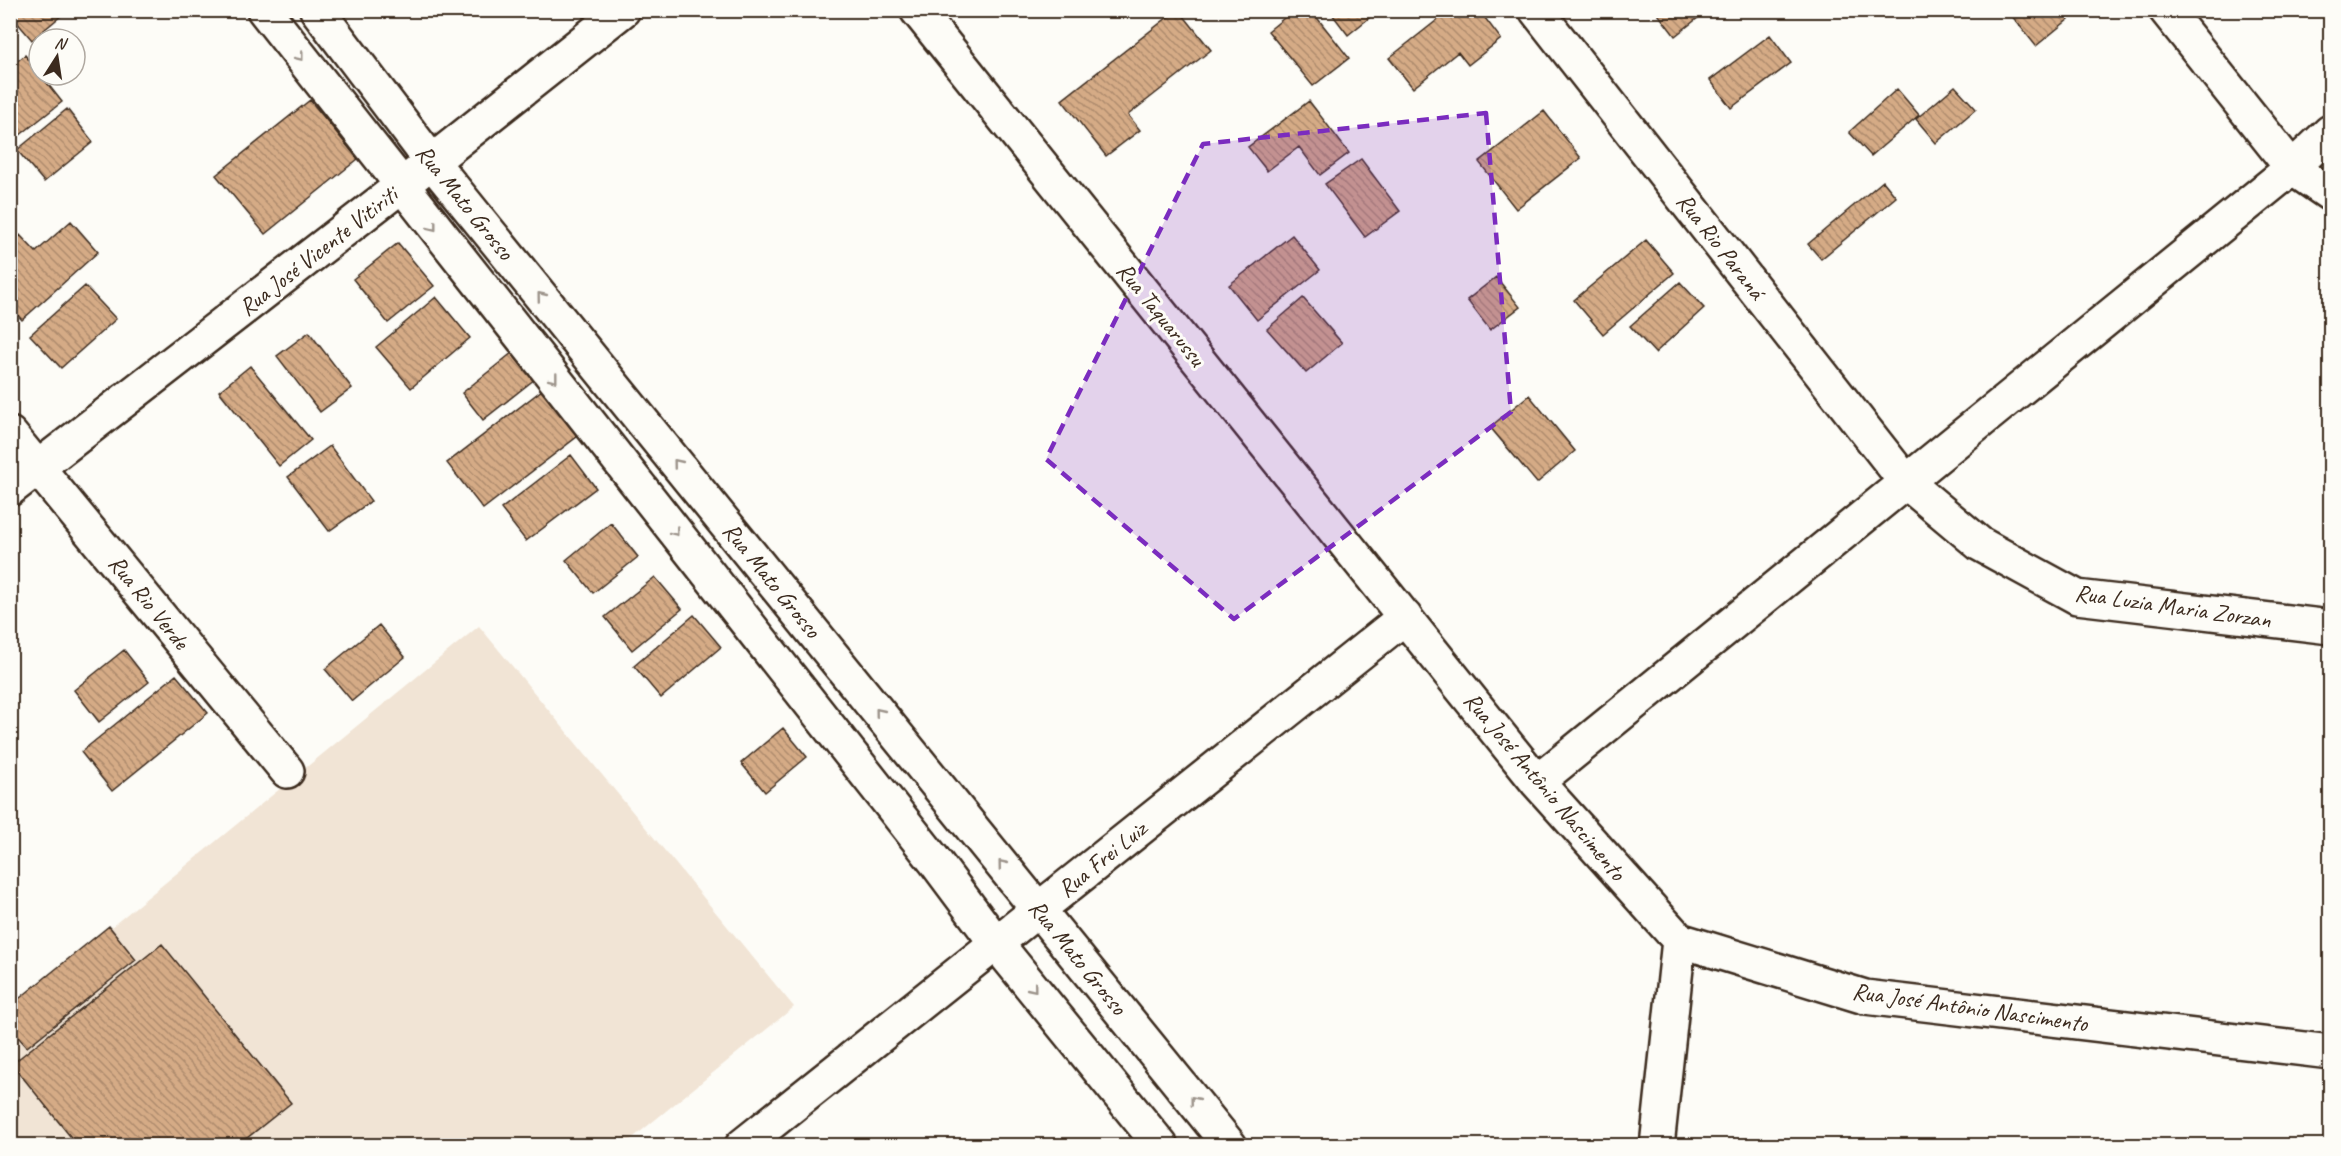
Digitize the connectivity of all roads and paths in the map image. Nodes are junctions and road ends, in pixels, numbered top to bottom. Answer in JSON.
{"nodes":[{"id":1,"x":264,"y":10,"type":"edge"},
{"id":2,"x":317,"y":10,"type":"edge"},
{"id":3,"x":623,"y":10,"type":"edge"},
{"id":4,"x":917,"y":10,"type":"edge"},
{"id":5,"x":1536,"y":10,"type":"edge"},
{"id":6,"x":2166,"y":10,"type":"edge"},
{"id":7,"x":2331,"y":132,"type":"edge"},
{"id":8,"x":432,"y":162,"type":"junction"},
{"id":9,"x":2292,"y":168,"type":"junction"},
{"id":10,"x":401,"y":186,"type":"junction"},
{"id":11,"x":2331,"y":195,"type":"edge"},
{"id":12,"x":10,"y":434,"type":"edge"},
{"id":13,"x":38,"y":467,"type":"junction"},
{"id":14,"x":1906,"y":482,"type":"junction"},
{"id":15,"x":10,"y":489,"type":"edge"},
{"id":16,"x":1405,"y":616,"type":"junction"},
{"id":17,"x":2331,"y":627,"type":"edge"},
{"id":18,"x":287,"y":771,"type":"dead end"},
{"id":19,"x":1537,"y":782,"type":"junction"},
{"id":20,"x":1039,"y":909,"type":"junction"},
{"id":21,"x":1679,"y":940,"type":"junction"},
{"id":22,"x":996,"y":943,"type":"junction"},
{"id":23,"x":2331,"y":1052,"type":"edge"},
{"id":24,"x":742,"y":1146,"type":"edge"},
{"id":25,"x":1161,"y":1146,"type":"edge"},
{"id":26,"x":1230,"y":1146,"type":"edge"},
{"id":27,"x":1657,"y":1146,"type":"edge"}],
"edges":[{"from":1,"to":10,"type":"street","name":"Rua Mato Grosso","one_way":true},
{"from":2,"to":8,"type":"street","name":"Rua Mato Grosso"},
{"from":3,"to":8,"type":"street","name":"Rua José Vicente Vitiriti"},
{"from":4,"to":16,"type":"street","name":"Rua Taquarussu"},
{"from":5,"to":14,"type":"street","name":"Rua Rio Paraná"},
{"from":6,"to":9,"type":"street"},
{"from":7,"to":9,"type":"street"},
{"from":8,"to":10,"type":"street","name":"Rua José Vicente Vitiriti"},
{"from":20,"to":8,"type":"street","name":"Rua Mato Grosso","one_way":true},
{"from":9,"to":11,"type":"street"},
{"from":9,"to":14,"type":"street"},
{"from":10,"to":13,"type":"street","name":"Rua José Vicente Vitiriti"},
{"from":10,"to":22,"type":"street","name":"Rua Mato Grosso","one_way":true},
{"from":12,"to":13,"type":"street","name":"Rua Rio Verde"},
{"from":13,"to":15,"type":"street","name":"Rua José Vicente Vitiriti"},
{"from":13,"to":18,"type":"street","name":"Rua Rio Verde"},
{"from":14,"to":17,"type":"street","name":"Rua Luzia Maria Zorzan"},
{"from":14,"to":19,"type":"street"},
{"from":16,"to":19,"type":"street","name":"Rua José Antônio Nascimento"},
{"from":16,"to":20,"type":"street","name":"Rua Frei Luiz"},
{"from":19,"to":21,"type":"street","name":"Rua José Antônio Nascimento"},
{"from":20,"to":22,"type":"street","name":"Rua Frei Luiz"},
{"from":26,"to":20,"type":"street","name":"Rua Mato Grosso","one_way":true},
{"from":21,"to":23,"type":"street","name":"Rua José Antônio Nascimento"},
{"from":21,"to":27,"type":"street"},
{"from":22,"to":24,"type":"street","name":"Rua Frei Luiz"},
{"from":22,"to":25,"type":"street","name":"Rua Mato Grosso","one_way":true}]}
